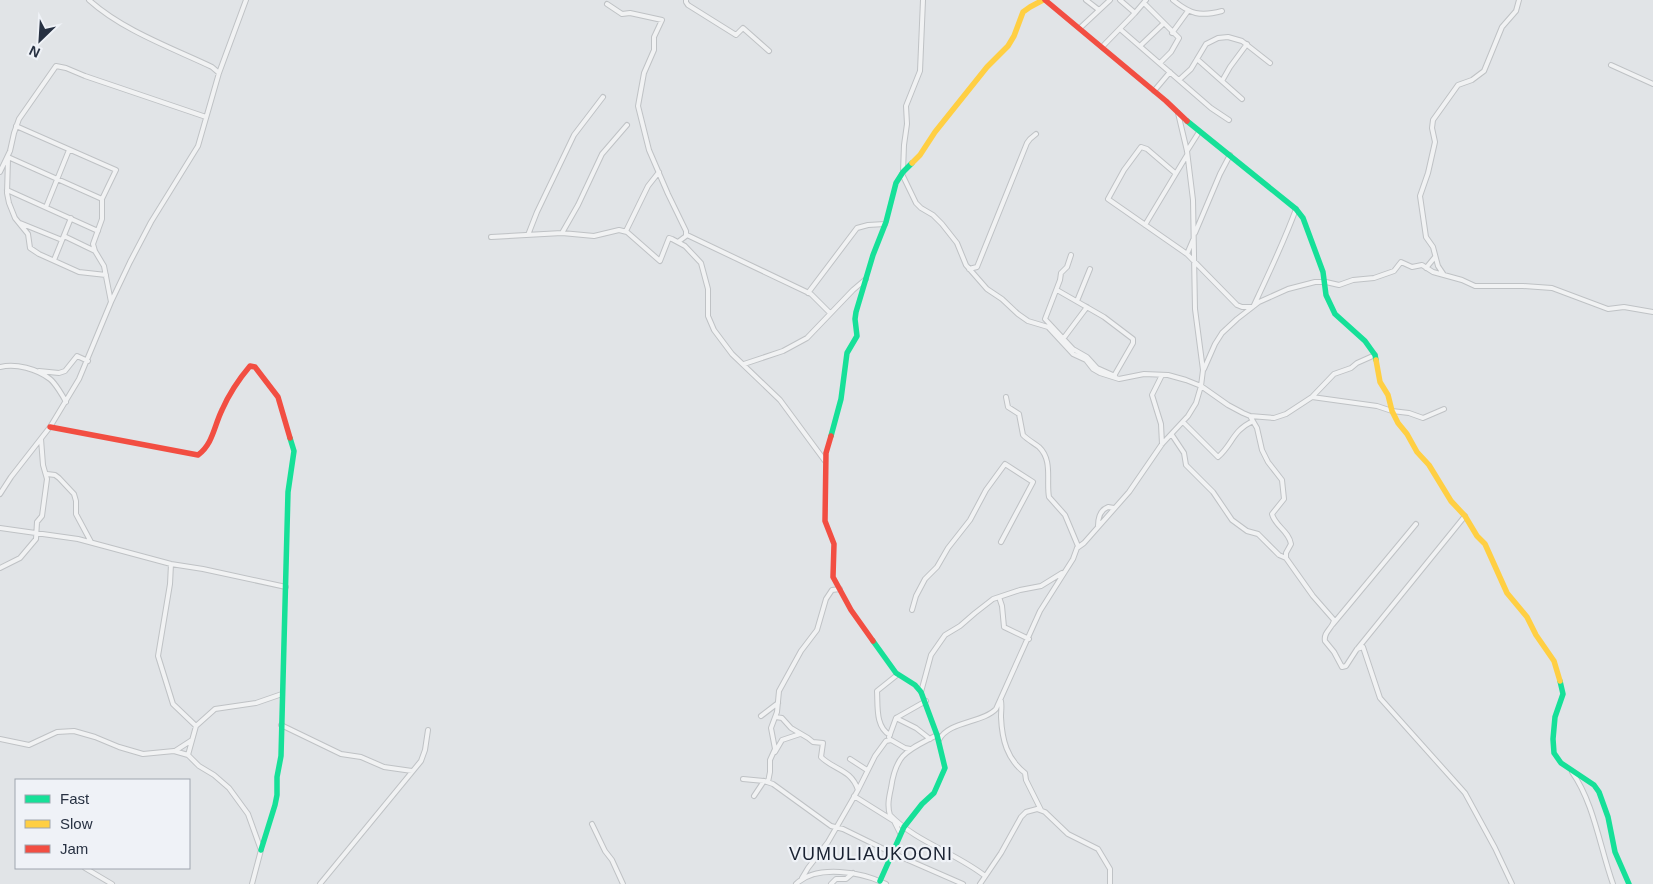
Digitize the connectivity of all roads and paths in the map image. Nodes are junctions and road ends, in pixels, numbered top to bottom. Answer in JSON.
{"nodes":[{"id":1,"x":89,"y":0,"type":"edge"},
{"id":2,"x":246,"y":0,"type":"edge"},
{"id":3,"x":686,"y":0,"type":"edge"},
{"id":4,"x":923,"y":0,"type":"edge"},
{"id":5,"x":1044,"y":0,"type":"edge"},
{"id":6,"x":1086,"y":0,"type":"edge"},
{"id":7,"x":1110,"y":0,"type":"edge"},
{"id":8,"x":1120,"y":0,"type":"edge"},
{"id":9,"x":1173,"y":0,"type":"edge"},
{"id":10,"x":1519,"y":0,"type":"edge"},
{"id":11,"x":1145,"y":1,"type":"edge"},
{"id":12,"x":607,"y":4,"type":"dead end"},
{"id":13,"x":1099,"y":10,"type":"junction"},
{"id":14,"x":1188,"y":11,"type":"junction"},
{"id":15,"x":1222,"y":11,"type":"dead end"},
{"id":16,"x":1135,"y":14,"type":"junction"},
{"id":17,"x":1163,"y":24,"type":"junction"},
{"id":18,"x":1080,"y":28,"type":"junction"},
{"id":19,"x":1120,"y":29,"type":"junction"},
{"id":20,"x":1172,"y":33,"type":"junction"},
{"id":21,"x":1247,"y":44,"type":"junction"},
{"id":22,"x":1140,"y":46,"type":"junction"},
{"id":23,"x":1102,"y":47,"type":"junction"},
{"id":24,"x":769,"y":51,"type":"dead end"},
{"id":25,"x":1197,"y":59,"type":"junction"},
{"id":26,"x":1270,"y":63,"type":"dead end"},
{"id":27,"x":1160,"y":64,"type":"junction"},
{"id":28,"x":1611,"y":65,"type":"dead end"},
{"id":29,"x":221,"y":68,"type":"junction"},
{"id":30,"x":215,"y":69,"type":"junction"},
{"id":31,"x":1170,"y":72,"type":"junction"},
{"id":32,"x":219,"y":74,"type":"junction"},
{"id":33,"x":1179,"y":80,"type":"junction"},
{"id":34,"x":1222,"y":81,"type":"junction"},
{"id":35,"x":1653,"y":84,"type":"edge"},
{"id":36,"x":1154,"y":91,"type":"junction"},
{"id":37,"x":604,"y":97,"type":"dead end"},
{"id":38,"x":1242,"y":99,"type":"dead end"},
{"id":39,"x":1178,"y":112,"type":"junction"},
{"id":40,"x":206,"y":117,"type":"junction"},
{"id":41,"x":1229,"y":120,"type":"dead end"},
{"id":42,"x":627,"y":125,"type":"dead end"},
{"id":43,"x":16,"y":126,"type":"junction"},
{"id":44,"x":1199,"y":132,"type":"junction"},
{"id":45,"x":1036,"y":134,"type":"dead end"},
{"id":46,"x":69,"y":150,"type":"junction"},
{"id":47,"x":1187,"y":153,"type":"junction"},
{"id":48,"x":1230,"y":155,"type":"junction"},
{"id":49,"x":8,"y":158,"type":"junction"},
{"id":50,"x":0,"y":172,"type":"edge"},
{"id":51,"x":659,"y":172,"type":"junction"},
{"id":52,"x":903,"y":173,"type":"junction"},
{"id":53,"x":1175,"y":173,"type":"junction"},
{"id":54,"x":56,"y":179,"type":"junction"},
{"id":55,"x":7,"y":190,"type":"junction"},
{"id":56,"x":102,"y":199,"type":"junction"},
{"id":57,"x":46,"y":207,"type":"junction"},
{"id":58,"x":1296,"y":209,"type":"junction"},
{"id":59,"x":71,"y":218,"type":"junction"},
{"id":60,"x":18,"y":221,"type":"junction"},
{"id":61,"x":885,"y":224,"type":"junction"},
{"id":62,"x":1145,"y":225,"type":"junction"},
{"id":63,"x":98,"y":231,"type":"junction"},
{"id":64,"x":626,"y":231,"type":"junction"},
{"id":65,"x":562,"y":233,"type":"junction"},
{"id":66,"x":528,"y":235,"type":"junction"},
{"id":67,"x":686,"y":235,"type":"junction"},
{"id":68,"x":1194,"y":235,"type":"junction"},
{"id":69,"x":491,"y":237,"type":"dead end"},
{"id":70,"x":63,"y":238,"type":"junction"},
{"id":71,"x":678,"y":242,"type":"junction"},
{"id":72,"x":95,"y":251,"type":"junction"},
{"id":73,"x":1187,"y":254,"type":"junction"},
{"id":74,"x":1071,"y":255,"type":"dead end"},
{"id":75,"x":1436,"y":257,"type":"junction"},
{"id":76,"x":54,"y":260,"type":"junction"},
{"id":77,"x":1194,"y":261,"type":"junction"},
{"id":78,"x":1090,"y":268,"type":"dead end"},
{"id":79,"x":1426,"y":268,"type":"junction"},
{"id":80,"x":969,"y":270,"type":"junction"},
{"id":81,"x":1444,"y":275,"type":"junction"},
{"id":82,"x":106,"y":276,"type":"junction"},
{"id":83,"x":867,"y":278,"type":"junction"},
{"id":84,"x":1326,"y":282,"type":"junction"},
{"id":85,"x":1057,"y":290,"type":"junction"},
{"id":86,"x":808,"y":292,"type":"junction"},
{"id":87,"x":1076,"y":301,"type":"junction"},
{"id":88,"x":111,"y":302,"type":"junction"},
{"id":89,"x":1253,"y":306,"type":"junction"},
{"id":90,"x":1087,"y":307,"type":"junction"},
{"id":91,"x":1653,"y":312,"type":"edge"},
{"id":92,"x":830,"y":313,"type":"junction"},
{"id":93,"x":1063,"y":339,"type":"junction"},
{"id":94,"x":1375,"y":355,"type":"junction"},
{"id":95,"x":88,"y":361,"type":"junction"},
{"id":96,"x":744,"y":364,"type":"junction"},
{"id":97,"x":0,"y":367,"type":"edge"},
{"id":98,"x":1119,"y":368,"type":"junction"},
{"id":99,"x":1203,"y":370,"type":"junction"},
{"id":100,"x":37,"y":371,"type":"junction"},
{"id":101,"x":1162,"y":375,"type":"junction"},
{"id":102,"x":1114,"y":377,"type":"junction"},
{"id":103,"x":1127,"y":377,"type":"junction"},
{"id":104,"x":1201,"y":386,"type":"junction"},
{"id":105,"x":1006,"y":397,"type":"dead end"},
{"id":106,"x":1312,"y":398,"type":"junction"},
{"id":107,"x":66,"y":402,"type":"junction"},
{"id":108,"x":1444,"y":409,"type":"dead end"},
{"id":109,"x":1392,"y":411,"type":"junction"},
{"id":110,"x":1250,"y":416,"type":"junction"},
{"id":111,"x":1253,"y":421,"type":"junction"},
{"id":112,"x":1183,"y":422,"type":"junction"},
{"id":113,"x":50,"y":427,"type":"junction"},
{"id":114,"x":1172,"y":435,"type":"junction"},
{"id":115,"x":41,"y":439,"type":"junction"},
{"id":116,"x":1162,"y":444,"type":"junction"},
{"id":117,"x":826,"y":463,"type":"junction"},
{"id":118,"x":47,"y":474,"type":"junction"},
{"id":119,"x":0,"y":494,"type":"edge"},
{"id":120,"x":1114,"y":508,"type":"junction"},
{"id":121,"x":1465,"y":516,"type":"junction"},
{"id":122,"x":1416,"y":524,"type":"dead end"},
{"id":123,"x":1098,"y":526,"type":"junction"},
{"id":124,"x":0,"y":528,"type":"edge"},
{"id":125,"x":36,"y":534,"type":"junction"},
{"id":126,"x":90,"y":542,"type":"junction"},
{"id":127,"x":1002,"y":542,"type":"dead end"},
{"id":128,"x":1078,"y":546,"type":"junction"},
{"id":129,"x":1286,"y":558,"type":"junction"},
{"id":130,"x":171,"y":564,"type":"junction"},
{"id":131,"x":0,"y":568,"type":"edge"},
{"id":132,"x":1065,"y":571,"type":"junction"},
{"id":133,"x":286,"y":587,"type":"junction"},
{"id":134,"x":840,"y":589,"type":"junction"},
{"id":135,"x":999,"y":597,"type":"junction"},
{"id":136,"x":912,"y":610,"type":"dead end"},
{"id":137,"x":1333,"y":625,"type":"junction"},
{"id":138,"x":1029,"y":639,"type":"junction"},
{"id":139,"x":1358,"y":648,"type":"junction"},
{"id":140,"x":897,"y":675,"type":"junction"},
{"id":141,"x":921,"y":692,"type":"junction"},
{"id":142,"x":282,"y":694,"type":"junction"},
{"id":143,"x":926,"y":701,"type":"junction"},
{"id":144,"x":1001,"y":701,"type":"junction"},
{"id":145,"x":778,"y":703,"type":"junction"},
{"id":146,"x":761,"y":716,"type":"dead end"},
{"id":147,"x":776,"y":717,"type":"junction"},
{"id":148,"x":896,"y":718,"type":"junction"},
{"id":149,"x":281,"y":725,"type":"junction"},
{"id":150,"x":196,"y":726,"type":"junction"},
{"id":151,"x":428,"y":730,"type":"dead end"},
{"id":152,"x":800,"y":734,"type":"junction"},
{"id":153,"x":889,"y":737,"type":"junction"},
{"id":154,"x":938,"y":737,"type":"junction"},
{"id":155,"x":0,"y":739,"type":"edge"},
{"id":156,"x":930,"y":739,"type":"junction"},
{"id":157,"x":192,"y":740,"type":"junction"},
{"id":158,"x":910,"y":749,"type":"junction"},
{"id":159,"x":174,"y":751,"type":"junction"},
{"id":160,"x":775,"y":752,"type":"junction"},
{"id":161,"x":188,"y":755,"type":"junction"},
{"id":162,"x":850,"y":759,"type":"dead end"},
{"id":163,"x":867,"y":770,"type":"junction"},
{"id":164,"x":412,"y":771,"type":"junction"},
{"id":165,"x":1572,"y":771,"type":"junction"},
{"id":166,"x":743,"y":779,"type":"dead end"},
{"id":167,"x":766,"y":781,"type":"junction"},
{"id":168,"x":858,"y":790,"type":"junction"},
{"id":169,"x":754,"y":796,"type":"dead end"},
{"id":170,"x":854,"y":796,"type":"junction"},
{"id":171,"x":1040,"y":810,"type":"junction"},
{"id":172,"x":592,"y":824,"type":"dead end"},
{"id":173,"x":904,"y":827,"type":"junction"},
{"id":174,"x":836,"y":828,"type":"junction"},
{"id":175,"x":900,"y":833,"type":"junction"},
{"id":176,"x":261,"y":850,"type":"junction"},
{"id":177,"x":892,"y":853,"type":"junction"},
{"id":178,"x":87,"y":869,"type":"edge"},
{"id":179,"x":853,"y":873,"type":"junction"},
{"id":180,"x":985,"y":876,"type":"junction"},
{"id":181,"x":802,"y":878,"type":"junction"},
{"id":182,"x":883,"y":883,"type":"edge"},
{"id":183,"x":112,"y":884,"type":"edge"},
{"id":184,"x":252,"y":884,"type":"edge"},
{"id":185,"x":320,"y":884,"type":"edge"},
{"id":186,"x":623,"y":884,"type":"edge"},
{"id":187,"x":796,"y":884,"type":"edge"},
{"id":188,"x":831,"y":884,"type":"edge"},
{"id":189,"x":963,"y":884,"type":"edge"},
{"id":190,"x":980,"y":884,"type":"edge"},
{"id":191,"x":1110,"y":884,"type":"edge"},
{"id":192,"x":1512,"y":884,"type":"edge"},
{"id":193,"x":1613,"y":884,"type":"edge"},
{"id":194,"x":1629,"y":884,"type":"edge"}],
"edges":[{"from":1,"to":30,"type":"street"},
{"from":2,"to":29,"type":"street"},
{"from":3,"to":24,"type":"street"},
{"from":4,"to":52,"type":"street"},
{"from":5,"to":18,"type":"street"},
{"from":5,"to":52,"type":"street"},
{"from":6,"to":13,"type":"street"},
{"from":7,"to":13,"type":"street"},
{"from":8,"to":16,"type":"street"},
{"from":9,"to":14,"type":"street"},
{"from":10,"to":75,"type":"street"},
{"from":11,"to":16,"type":"street"},
{"from":11,"to":17,"type":"street"},
{"from":12,"to":51,"type":"street"},
{"from":13,"to":18,"type":"street"},
{"from":14,"to":15,"type":"street"},
{"from":14,"to":20,"type":"street"},
{"from":16,"to":19,"type":"street"},
{"from":17,"to":20,"type":"street"},
{"from":17,"to":22,"type":"street"},
{"from":18,"to":23,"type":"street"},
{"from":19,"to":22,"type":"street"},
{"from":19,"to":23,"type":"street"},
{"from":20,"to":27,"type":"street"},
{"from":21,"to":25,"type":"street"},
{"from":21,"to":26,"type":"street"},
{"from":21,"to":34,"type":"street"},
{"from":22,"to":27,"type":"street"},
{"from":23,"to":36,"type":"street"},
{"from":25,"to":33,"type":"street"},
{"from":25,"to":34,"type":"street"},
{"from":27,"to":31,"type":"street"},
{"from":28,"to":35,"type":"street"},
{"from":29,"to":30,"type":"street"},
{"from":29,"to":32,"type":"street"},
{"from":30,"to":32,"type":"street"},
{"from":31,"to":33,"type":"street"},
{"from":31,"to":36,"type":"street"},
{"from":32,"to":40,"type":"street"},
{"from":33,"to":41,"type":"street"},
{"from":34,"to":38,"type":"street"},
{"from":36,"to":39,"type":"street"},
{"from":37,"to":66,"type":"street"},
{"from":39,"to":44,"type":"street"},
{"from":39,"to":47,"type":"street"},
{"from":40,"to":43,"type":"street"},
{"from":40,"to":88,"type":"street"},
{"from":42,"to":65,"type":"street"},
{"from":43,"to":46,"type":"street"},
{"from":43,"to":49,"type":"street"},
{"from":44,"to":47,"type":"street"},
{"from":44,"to":48,"type":"street"},
{"from":45,"to":80,"type":"street"},
{"from":46,"to":54,"type":"street"},
{"from":46,"to":56,"type":"street"},
{"from":47,"to":53,"type":"street"},
{"from":47,"to":68,"type":"street"},
{"from":48,"to":58,"type":"street"},
{"from":48,"to":68,"type":"street"},
{"from":49,"to":50,"type":"street"},
{"from":49,"to":54,"type":"street"},
{"from":49,"to":55,"type":"street"},
{"from":51,"to":64,"type":"street"},
{"from":51,"to":67,"type":"street"},
{"from":52,"to":61,"type":"street"},
{"from":52,"to":80,"type":"street"},
{"from":53,"to":62,"type":"street"},
{"from":53,"to":62,"type":"street"},
{"from":54,"to":56,"type":"street"},
{"from":54,"to":57,"type":"street"},
{"from":55,"to":57,"type":"street"},
{"from":55,"to":60,"type":"street"},
{"from":56,"to":63,"type":"street"},
{"from":57,"to":59,"type":"street"},
{"from":58,"to":84,"type":"street"},
{"from":58,"to":89,"type":"street"},
{"from":59,"to":63,"type":"street"},
{"from":59,"to":70,"type":"street"},
{"from":60,"to":70,"type":"street"},
{"from":60,"to":76,"type":"street"},
{"from":61,"to":83,"type":"street"},
{"from":61,"to":86,"type":"street"},
{"from":62,"to":73,"type":"street"},
{"from":63,"to":72,"type":"street"},
{"from":64,"to":65,"type":"street"},
{"from":64,"to":71,"type":"street"},
{"from":65,"to":66,"type":"street"},
{"from":66,"to":69,"type":"street"},
{"from":67,"to":71,"type":"street"},
{"from":67,"to":86,"type":"street"},
{"from":68,"to":73,"type":"street"},
{"from":68,"to":77,"type":"street"},
{"from":70,"to":72,"type":"street"},
{"from":70,"to":76,"type":"street"},
{"from":71,"to":96,"type":"street"},
{"from":72,"to":82,"type":"street"},
{"from":73,"to":77,"type":"street"},
{"from":74,"to":85,"type":"street"},
{"from":75,"to":79,"type":"street"},
{"from":75,"to":81,"type":"street"},
{"from":76,"to":82,"type":"street"},
{"from":77,"to":89,"type":"street"},
{"from":77,"to":99,"type":"street"},
{"from":78,"to":87,"type":"street"},
{"from":79,"to":81,"type":"street"},
{"from":79,"to":84,"type":"street"},
{"from":80,"to":102,"type":"street"},
{"from":81,"to":91,"type":"street"},
{"from":82,"to":88,"type":"street"},
{"from":83,"to":92,"type":"street"},
{"from":83,"to":117,"type":"street"},
{"from":84,"to":89,"type":"street"},
{"from":84,"to":94,"type":"street"},
{"from":85,"to":87,"type":"street"},
{"from":85,"to":93,"type":"street"},
{"from":86,"to":92,"type":"street"},
{"from":87,"to":90,"type":"street"},
{"from":88,"to":95,"type":"street"},
{"from":89,"to":99,"type":"street"},
{"from":90,"to":93,"type":"street"},
{"from":90,"to":98,"type":"street"},
{"from":92,"to":96,"type":"street"},
{"from":93,"to":102,"type":"street"},
{"from":94,"to":106,"type":"street"},
{"from":94,"to":109,"type":"street"},
{"from":95,"to":100,"type":"street"},
{"from":95,"to":107,"type":"street"},
{"from":96,"to":117,"type":"street"},
{"from":97,"to":100,"type":"street"},
{"from":98,"to":102,"type":"street"},
{"from":98,"to":103,"type":"street"},
{"from":99,"to":104,"type":"street"},
{"from":100,"to":107,"type":"street"},
{"from":101,"to":103,"type":"street"},
{"from":101,"to":104,"type":"street"},
{"from":101,"to":116,"type":"street"},
{"from":102,"to":103,"type":"street"},
{"from":104,"to":110,"type":"street"},
{"from":104,"to":112,"type":"street"},
{"from":105,"to":128,"type":"street"},
{"from":106,"to":109,"type":"street"},
{"from":106,"to":110,"type":"street"},
{"from":107,"to":113,"type":"street"},
{"from":108,"to":109,"type":"street"},
{"from":109,"to":121,"type":"street"},
{"from":110,"to":111,"type":"street"},
{"from":111,"to":112,"type":"street"},
{"from":111,"to":129,"type":"street"},
{"from":112,"to":114,"type":"street"},
{"from":113,"to":115,"type":"street"},
{"from":113,"to":133,"type":"street"},
{"from":114,"to":116,"type":"street"},
{"from":114,"to":129,"type":"street"},
{"from":115,"to":118,"type":"street"},
{"from":115,"to":119,"type":"street"},
{"from":116,"to":120,"type":"street"},
{"from":117,"to":134,"type":"street"},
{"from":118,"to":125,"type":"street"},
{"from":118,"to":126,"type":"street"},
{"from":120,"to":123,"type":"street"},
{"from":120,"to":123,"type":"street"},
{"from":121,"to":139,"type":"street"},
{"from":121,"to":165,"type":"street"},
{"from":122,"to":137,"type":"street"},
{"from":123,"to":128,"type":"street"},
{"from":124,"to":125,"type":"street"},
{"from":125,"to":126,"type":"street"},
{"from":125,"to":131,"type":"street"},
{"from":126,"to":130,"type":"street"},
{"from":127,"to":136,"type":"street"},
{"from":128,"to":132,"type":"street"},
{"from":129,"to":137,"type":"street"},
{"from":130,"to":133,"type":"street"},
{"from":130,"to":150,"type":"street"},
{"from":132,"to":135,"type":"street"},
{"from":132,"to":138,"type":"street"},
{"from":133,"to":142,"type":"street"},
{"from":134,"to":140,"type":"street"},
{"from":134,"to":145,"type":"street"},
{"from":135,"to":138,"type":"street"},
{"from":135,"to":141,"type":"street"},
{"from":137,"to":139,"type":"street"},
{"from":138,"to":144,"type":"street"},
{"from":139,"to":192,"type":"street"},
{"from":140,"to":141,"type":"street"},
{"from":140,"to":153,"type":"street"},
{"from":141,"to":143,"type":"street"},
{"from":142,"to":149,"type":"street"},
{"from":142,"to":150,"type":"street"},
{"from":143,"to":148,"type":"street"},
{"from":143,"to":154,"type":"street"},
{"from":144,"to":154,"type":"street"},
{"from":144,"to":171,"type":"street"},
{"from":145,"to":146,"type":"street"},
{"from":145,"to":147,"type":"street"},
{"from":147,"to":152,"type":"street"},
{"from":147,"to":160,"type":"street"},
{"from":148,"to":153,"type":"street"},
{"from":148,"to":156,"type":"street"},
{"from":149,"to":164,"type":"street"},
{"from":149,"to":176,"type":"street"},
{"from":150,"to":157,"type":"street"},
{"from":151,"to":164,"type":"street"},
{"from":152,"to":160,"type":"street"},
{"from":152,"to":168,"type":"street"},
{"from":153,"to":158,"type":"street"},
{"from":153,"to":163,"type":"street"},
{"from":154,"to":156,"type":"street"},
{"from":154,"to":173,"type":"street"},
{"from":155,"to":159,"type":"street"},
{"from":156,"to":158,"type":"street"},
{"from":157,"to":159,"type":"street"},
{"from":157,"to":161,"type":"street"},
{"from":158,"to":173,"type":"street"},
{"from":159,"to":161,"type":"street"},
{"from":160,"to":167,"type":"street"},
{"from":161,"to":176,"type":"street"},
{"from":162,"to":163,"type":"street"},
{"from":163,"to":168,"type":"street"},
{"from":164,"to":185,"type":"street"},
{"from":165,"to":193,"type":"street"},
{"from":165,"to":194,"type":"street"},
{"from":166,"to":167,"type":"street"},
{"from":167,"to":169,"type":"street"},
{"from":167,"to":174,"type":"street"},
{"from":168,"to":170,"type":"street"},
{"from":170,"to":174,"type":"street"},
{"from":170,"to":175,"type":"street"},
{"from":171,"to":180,"type":"street"},
{"from":171,"to":191,"type":"street"},
{"from":172,"to":186,"type":"street"},
{"from":173,"to":175,"type":"street"},
{"from":173,"to":180,"type":"street"},
{"from":174,"to":177,"type":"street"},
{"from":174,"to":181,"type":"street"},
{"from":175,"to":177,"type":"street"},
{"from":176,"to":184,"type":"street"},
{"from":177,"to":182,"type":"street"},
{"from":177,"to":189,"type":"street"},
{"from":178,"to":183,"type":"street"},
{"from":179,"to":181,"type":"street"},
{"from":179,"to":182,"type":"street"},
{"from":179,"to":188,"type":"street"},
{"from":180,"to":190,"type":"street"},
{"from":181,"to":187,"type":"street"}]}
